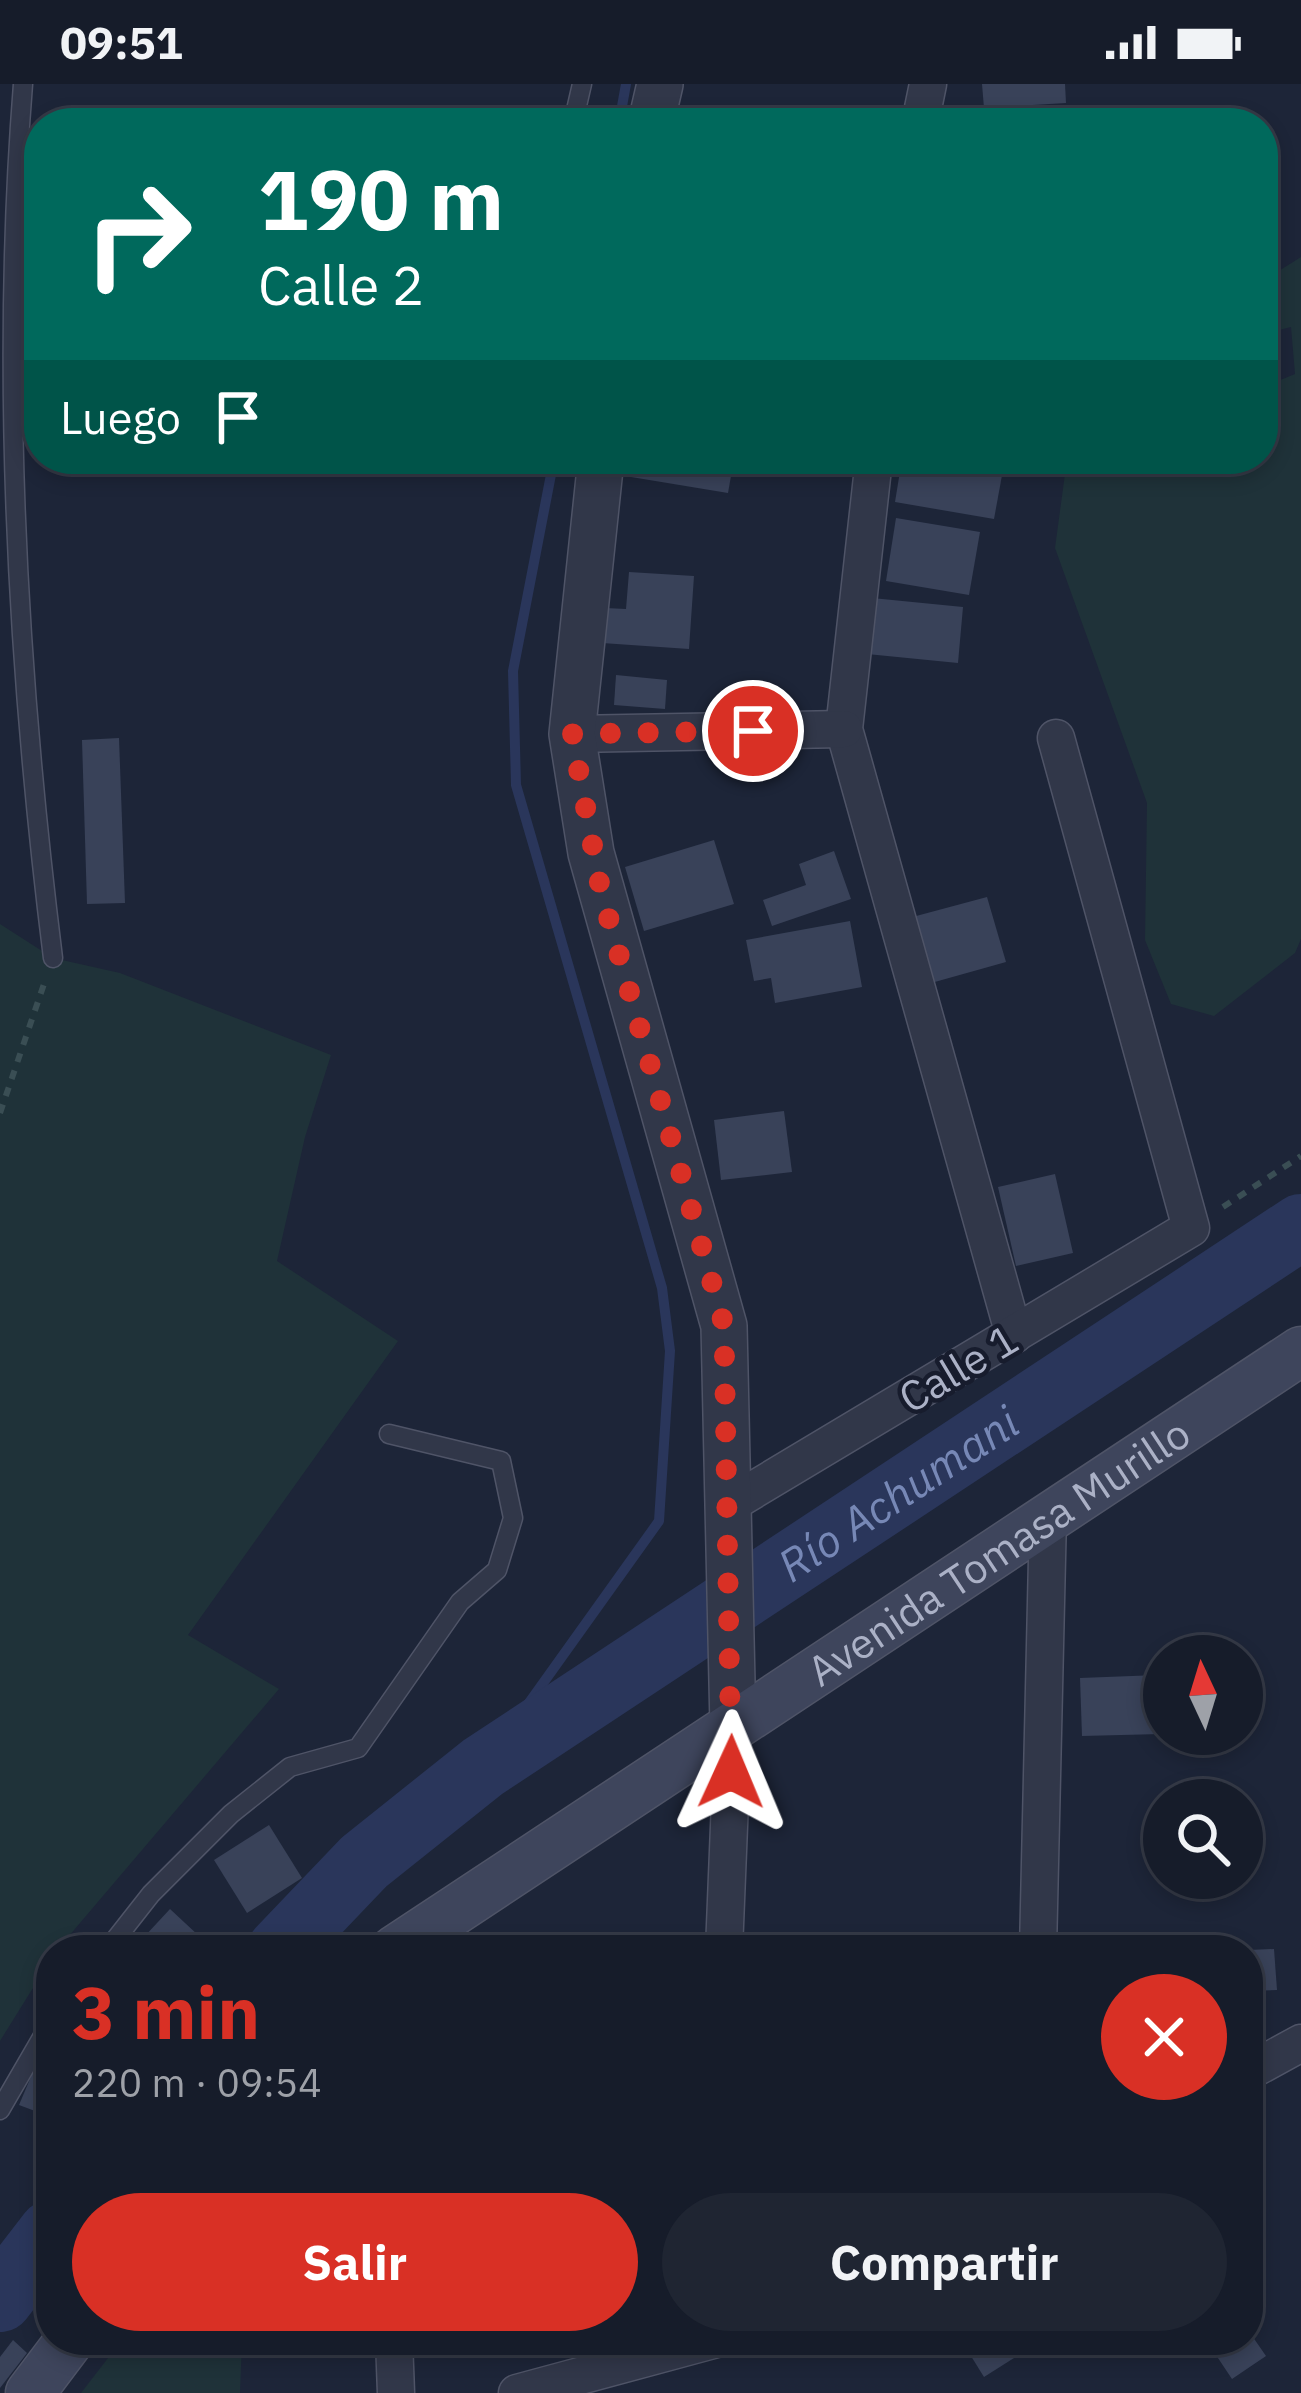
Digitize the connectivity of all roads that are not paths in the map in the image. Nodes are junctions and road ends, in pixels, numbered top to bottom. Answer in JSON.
{"nodes":[{"id":1,"x":23,"y":84,"type":"edge"},
{"id":2,"x":600,"y":474,"type":"edge"},
{"id":3,"x":872,"y":474,"type":"edge"},
{"id":4,"x":844,"y":729,"type":"junction"},
{"id":5,"x":572,"y":734,"type":"junction"},
{"id":6,"x":1055,"y":738,"type":"dead end"},
{"id":7,"x":53,"y":958,"type":"road end"},
{"id":8,"x":1014,"y":1335,"type":"junction"},
{"id":9,"x":1301,"y":1351,"type":"edge"},
{"id":10,"x":389,"y":1434,"type":"dead end"},
{"id":11,"x":1048,"y":1515,"type":"junction"},
{"id":12,"x":727,"y":1527,"type":"junction"},
{"id":13,"x":733,"y":1727,"type":"junction"},
{"id":14,"x":119,"y":1935,"type":"edge"},
{"id":15,"x":420,"y":1935,"type":"edge"},
{"id":16,"x":725,"y":1935,"type":"edge"},
{"id":17,"x":1038,"y":1935,"type":"edge"},
{"id":18,"x":1301,"y":2042,"type":"edge"},
{"id":19,"x":36,"y":2048,"type":"edge"},
{"id":20,"x":1263,"y":2064,"type":"edge"},
{"id":21,"x":0,"y":2110,"type":"edge"},
{"id":22,"x":59,"y":2355,"type":"edge"},
{"id":23,"x":395,"y":2355,"type":"edge"},
{"id":24,"x":656,"y":2355,"type":"edge"},
{"id":25,"x":30,"y":2393,"type":"edge"},
{"id":26,"x":396,"y":2393,"type":"edge"},
{"id":27,"x":517,"y":2393,"type":"edge"}],
"edges":[{"from":1,"to":7,"type":"lane"},
{"from":2,"to":5,"type":"street"},
{"from":3,"to":4,"type":"street"},
{"from":4,"to":5,"type":"street"},
{"from":4,"to":8,"type":"street"},
{"from":5,"to":12,"type":"street"},
{"from":6,"to":8,"type":"street","name":"Calle 1"},
{"from":8,"to":12,"type":"street","name":"Calle 1"},
{"from":9,"to":11,"type":"main road","name":"Avenida Tomasa Murillo"},
{"from":10,"to":14,"type":"lane"},
{"from":11,"to":13,"type":"main road","name":"Avenida Tomasa Murillo"},
{"from":11,"to":17,"type":"street"},
{"from":12,"to":13,"type":"street"},
{"from":13,"to":15,"type":"main road","name":"Avenida Tomasa Murillo"},
{"from":13,"to":16,"type":"street"},
{"from":18,"to":20,"type":"street"},
{"from":19,"to":21,"type":"lane"},
{"from":22,"to":25,"type":"main road"},
{"from":23,"to":26,"type":"street"},
{"from":24,"to":27,"type":"street"}]}
